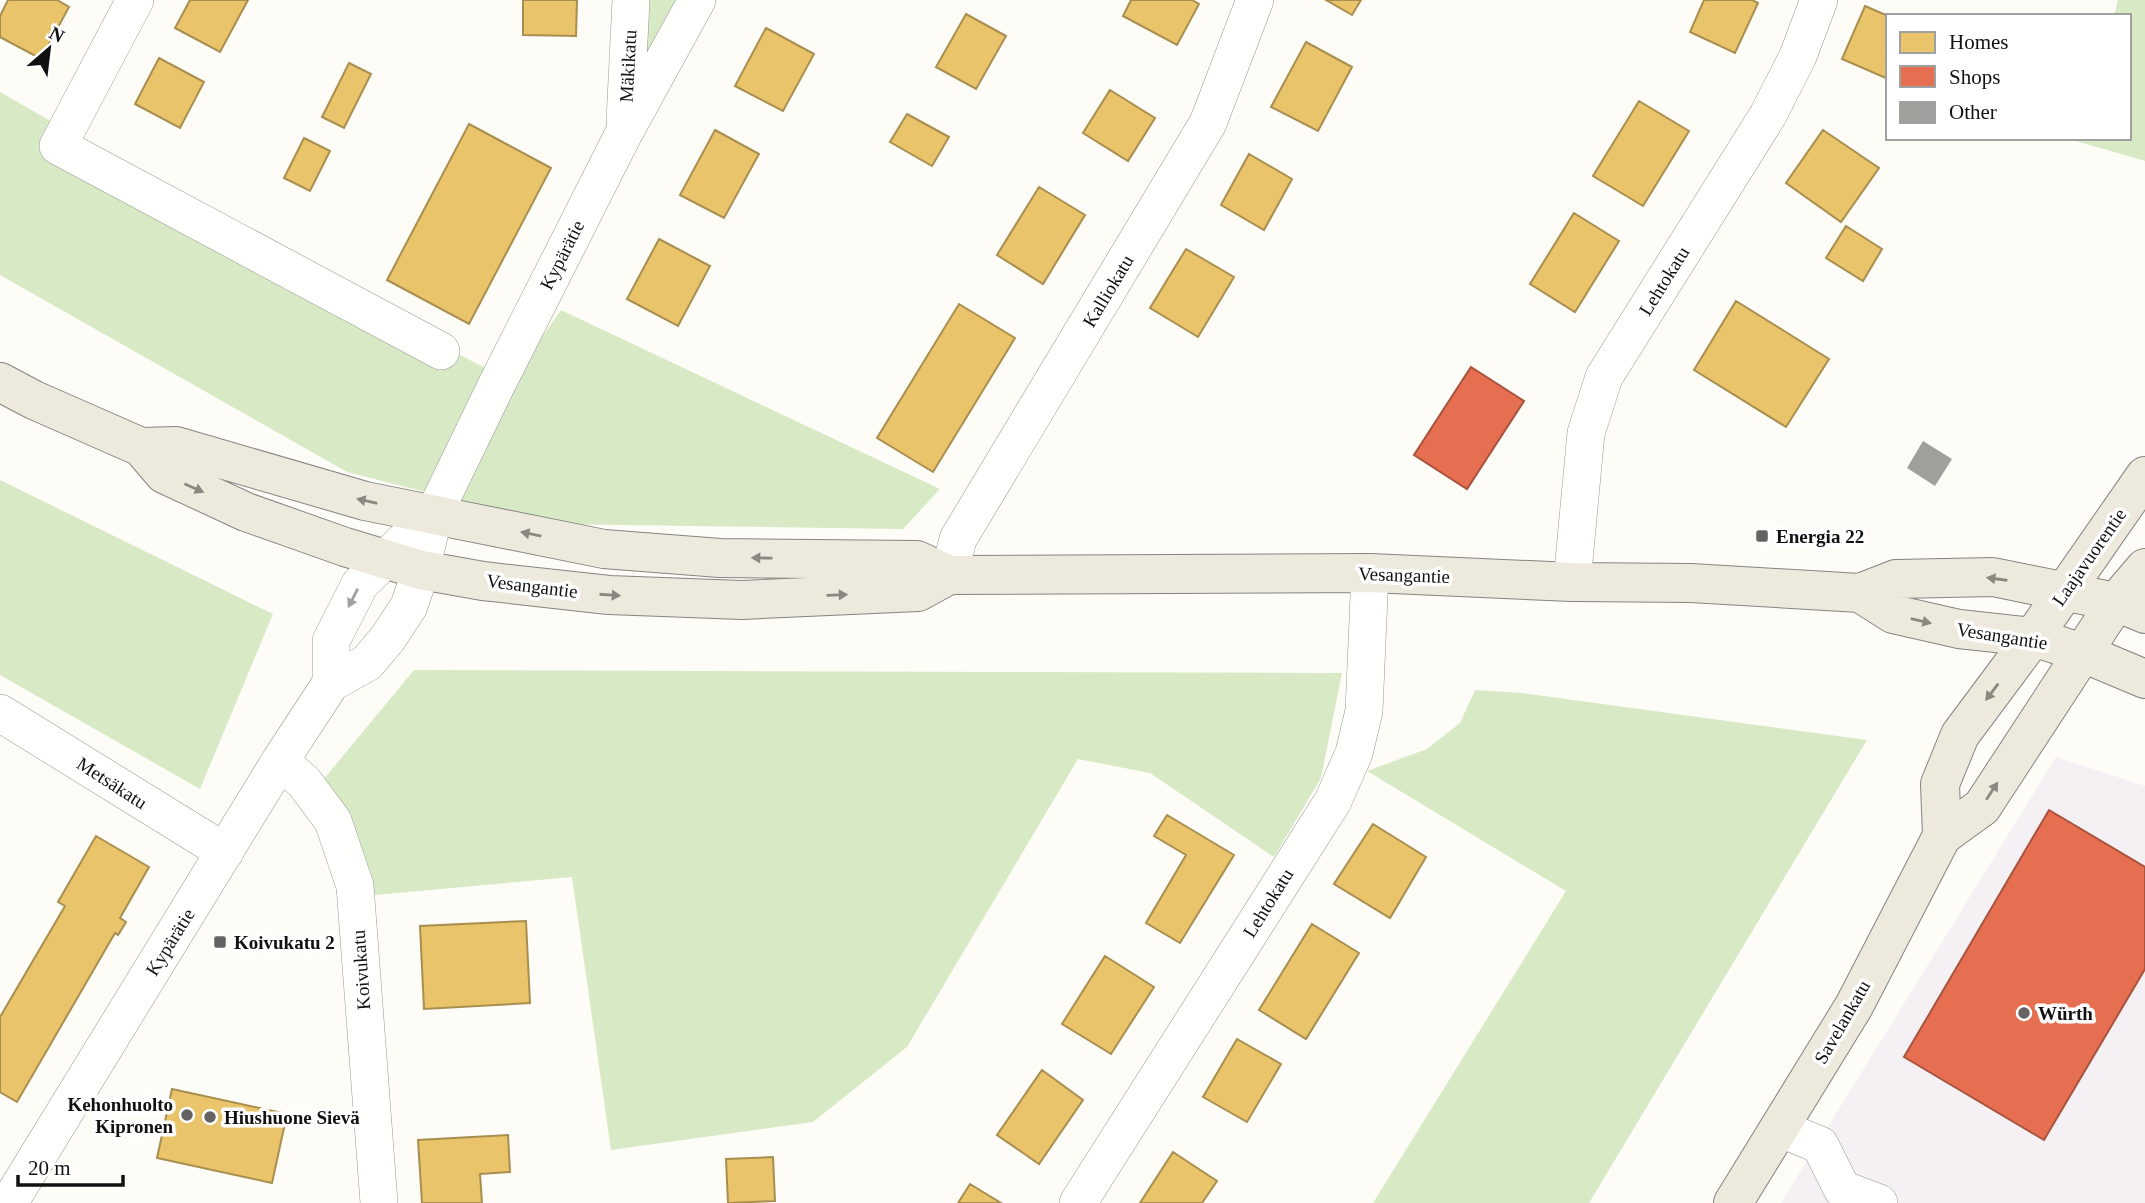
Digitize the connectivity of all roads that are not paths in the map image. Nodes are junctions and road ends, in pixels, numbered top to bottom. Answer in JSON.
{"nodes":[{"id":1,"x":135,"y":0,"type":"edge"},
{"id":2,"x":631,"y":0,"type":"edge"},
{"id":3,"x":697,"y":0,"type":"edge"},
{"id":4,"x":1255,"y":0,"type":"edge"},
{"id":5,"x":1819,"y":0,"type":"edge"},
{"id":6,"x":625,"y":131,"type":"junction"},
{"id":7,"x":441,"y":351,"type":"dead end"},
{"id":8,"x":0,"y":382,"type":"edge"},
{"id":9,"x":141,"y":447,"type":"junction"},
{"id":10,"x":2145,"y":476,"type":"edge"},
{"id":11,"x":434,"y":514,"type":"junction"},
{"id":12,"x":384,"y":559,"type":"junction"},
{"id":13,"x":2145,"y":568,"type":"edge"},
{"id":14,"x":421,"y":570,"type":"junction"},
{"id":15,"x":1370,"y":573,"type":"junction"},
{"id":16,"x":949,"y":575,"type":"junction"},
{"id":17,"x":1572,"y":582,"type":"junction"},
{"id":18,"x":2064,"y":592,"type":"junction"},
{"id":19,"x":1860,"y":593,"type":"junction"},
{"id":20,"x":2131,"y":608,"type":"edge"},
{"id":21,"x":2033,"y":637,"type":"junction"},
{"id":22,"x":2083,"y":653,"type":"junction"},
{"id":23,"x":2145,"y":678,"type":"edge"},
{"id":24,"x":331,"y":683,"type":"junction"},
{"id":25,"x":0,"y":713,"type":"edge"},
{"id":26,"x":280,"y":761,"type":"junction"},
{"id":27,"x":1942,"y":836,"type":"junction"},
{"id":28,"x":225,"y":852,"type":"junction"},
{"id":29,"x":1779,"y":1128,"type":"junction"},
{"id":30,"x":9,"y":1203,"type":"edge"},
{"id":31,"x":379,"y":1203,"type":"edge"},
{"id":32,"x":1079,"y":1203,"type":"edge"},
{"id":33,"x":1733,"y":1203,"type":"edge"},
{"id":34,"x":1879,"y":1203,"type":"edge"}],
"edges":[{"from":1,"to":7,"type":"street"},
{"from":2,"to":6,"type":"street","name":"Mäkikatu"},
{"from":3,"to":6,"type":"street","name":"Kypärätie"},
{"from":4,"to":16,"type":"street","name":"Kalliokatu"},
{"from":5,"to":17,"type":"street","name":"Lehtokatu"},
{"from":6,"to":11,"type":"street","name":"Kypärätie"},
{"from":8,"to":9,"type":"main road","name":"Vesangantie"},
{"from":11,"to":9,"type":"main road","name":"Vesangantie","one_way":true},
{"from":9,"to":12,"type":"main road","name":"Vesangantie","one_way":true},
{"from":10,"to":18,"type":"main road","name":"Laajavuorentie"},
{"from":11,"to":12,"type":"street","name":"Kypärätie"},
{"from":11,"to":14,"type":"street","name":"Kypärätie"},
{"from":16,"to":11,"type":"main road","name":"Vesangantie","one_way":true},
{"from":12,"to":14,"type":"main road","name":"Vesangantie"},
{"from":12,"to":24,"type":"street","name":"Kypärätie","one_way":true},
{"from":13,"to":20,"type":"main road"},
{"from":14,"to":16,"type":"main road","name":"Vesangantie","one_way":true},
{"from":14,"to":24,"type":"street","name":"Kypärätie"},
{"from":15,"to":16,"type":"main road","name":"Vesangantie"},
{"from":15,"to":17,"type":"main road","name":"Vesangantie"},
{"from":15,"to":32,"type":"street","name":"Lehtokatu"},
{"from":17,"to":19,"type":"main road","name":"Vesangantie"},
{"from":18,"to":19,"type":"main road","name":"Vesangantie","one_way":true},
{"from":18,"to":20,"type":"main road","name":"Vesangantie"},
{"from":18,"to":21,"type":"main road","name":"Laajavuorentie"},
{"from":19,"to":21,"type":"main road","name":"Vesangantie","one_way":true},
{"from":20,"to":22,"type":"main road","name":"Savelankatu"},
{"from":21,"to":22,"type":"main road","name":"Vesangantie"},
{"from":21,"to":27,"type":"main road","name":"Savelankatu","one_way":true},
{"from":22,"to":23,"type":"main road","name":"Vesangantie"},
{"from":27,"to":22,"type":"main road","name":"Savelankatu","one_way":true},
{"from":24,"to":26,"type":"street","name":"Kypärätie"},
{"from":25,"to":28,"type":"street","name":"Metsäkatu"},
{"from":26,"to":28,"type":"street","name":"Kypärätie"},
{"from":26,"to":31,"type":"street","name":"Koivukatu"},
{"from":27,"to":29,"type":"main road","name":"Savelankatu"},
{"from":28,"to":30,"type":"street","name":"Kypärätie"},
{"from":29,"to":33,"type":"main road","name":"Savelankatu"},
{"from":29,"to":34,"type":"street"}]}
